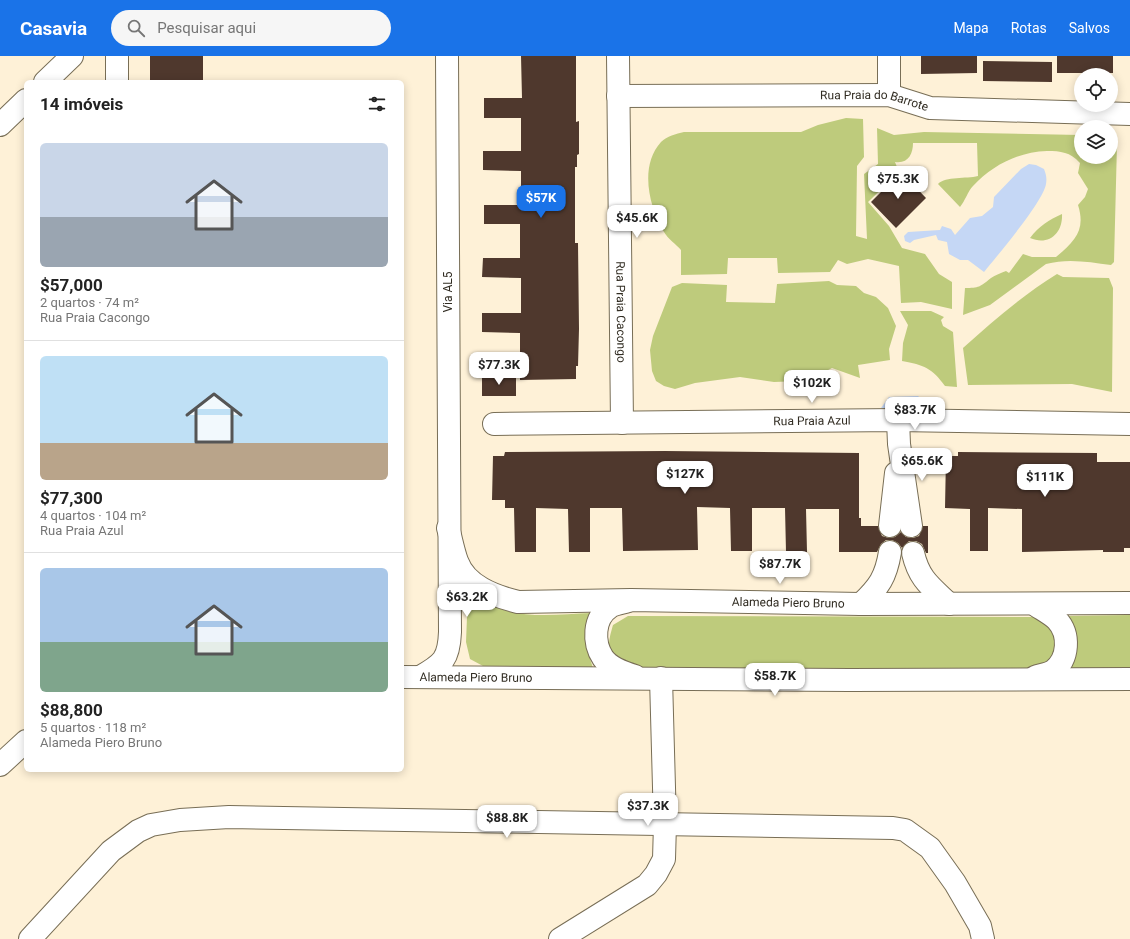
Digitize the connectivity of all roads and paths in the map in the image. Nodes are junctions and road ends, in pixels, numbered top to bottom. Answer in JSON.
{"nodes":[{"id":1,"x":72,"y":56,"type":"edge"},
{"id":2,"x":117,"y":56,"type":"edge"},
{"id":3,"x":447,"y":56,"type":"edge"},
{"id":4,"x":618,"y":56,"type":"edge"},
{"id":5,"x":889,"y":56,"type":"edge"},
{"id":6,"x":47,"y":80,"type":"edge"},
{"id":7,"x":117,"y":80,"type":"edge"},
{"id":8,"x":889,"y":95,"type":"junction"},
{"id":9,"x":618,"y":96,"type":"junction"},
{"id":10,"x":24,"y":102,"type":"edge"},
{"id":11,"x":1130,"y":114,"type":"edge"},
{"id":12,"x":0,"y":125,"type":"edge"},
{"id":13,"x":898,"y":420,"type":"junction"},
{"id":14,"x":622,"y":423,"type":"junction"},
{"id":15,"x":494,"y":424,"type":"dead end"},
{"id":16,"x":1130,"y":424,"type":"edge"},
{"id":17,"x":899,"y":444,"type":"junction"},
{"id":18,"x":890,"y":526,"type":"dead end"},
{"id":19,"x":912,"y":526,"type":"dead end"},
{"id":20,"x":448,"y":528,"type":"junction"},
{"id":21,"x":890,"y":552,"type":"dead end"},
{"id":22,"x":913,"y":552,"type":"dead end"},
{"id":23,"x":631,"y":600,"type":"junction"},
{"id":24,"x":1130,"y":603,"type":"edge"},
{"id":25,"x":861,"y":604,"type":"junction"},
{"id":26,"x":949,"y":604,"type":"junction"},
{"id":27,"x":1034,"y":604,"type":"junction"},
{"id":28,"x":411,"y":677,"type":"edge"},
{"id":29,"x":640,"y":678,"type":"junction"},
{"id":30,"x":662,"y":678,"type":"junction"},
{"id":31,"x":1032,"y":678,"type":"junction"},
{"id":32,"x":1130,"y":679,"type":"edge"},
{"id":33,"x":24,"y":743,"type":"edge"},
{"id":34,"x":0,"y":765,"type":"edge"},
{"id":35,"x":665,"y":824,"type":"junction"},
{"id":36,"x":42,"y":935,"type":"edge"},
{"id":37,"x":560,"y":939,"type":"edge"},
{"id":38,"x":983,"y":939,"type":"edge"}],
"edges":[{"from":1,"to":6,"type":"street"},
{"from":2,"to":7,"type":"street"},
{"from":3,"to":20,"type":"street","name":"Via AL5"},
{"from":4,"to":9,"type":"street","name":"Rua Praia Cacongo"},
{"from":5,"to":8,"type":"street"},
{"from":8,"to":9,"type":"street","name":"Rua Praia do Barrote"},
{"from":8,"to":11,"type":"street","name":"Rua Praia do Barrote"},
{"from":9,"to":14,"type":"street","name":"Rua Praia Cacongo"},
{"from":10,"to":12,"type":"street"},
{"from":13,"to":14,"type":"street","name":"Rua Praia Azul"},
{"from":13,"to":16,"type":"street","name":"Rua Praia Azul"},
{"from":13,"to":17,"type":"street"},
{"from":14,"to":15,"type":"street","name":"Rua Praia Azul"},
{"from":17,"to":18,"type":"street"},
{"from":17,"to":19,"type":"street"},
{"from":20,"to":23,"type":"street","name":"Alameda Piero Bruno"},
{"from":20,"to":28,"type":"street","name":"Alameda Piero Bruno"},
{"from":21,"to":25,"type":"street"},
{"from":22,"to":26,"type":"street"},
{"from":23,"to":25,"type":"street","name":"Alameda Piero Bruno"},
{"from":23,"to":29,"type":"street"},
{"from":24,"to":27,"type":"street","name":"Alameda Piero Bruno"},
{"from":25,"to":26,"type":"street","name":"Alameda Piero Bruno"},
{"from":26,"to":27,"type":"street","name":"Alameda Piero Bruno"},
{"from":27,"to":31,"type":"street"},
{"from":28,"to":29,"type":"street","name":"Alameda Piero Bruno"},
{"from":29,"to":30,"type":"street","name":"Alameda Piero Bruno"},
{"from":30,"to":31,"type":"street","name":"Alameda Piero Bruno"},
{"from":30,"to":35,"type":"street"},
{"from":31,"to":32,"type":"street","name":"Alameda Piero Bruno"},
{"from":33,"to":34,"type":"street"},
{"from":35,"to":36,"type":"street"},
{"from":35,"to":37,"type":"street"},
{"from":35,"to":38,"type":"street"}]}
